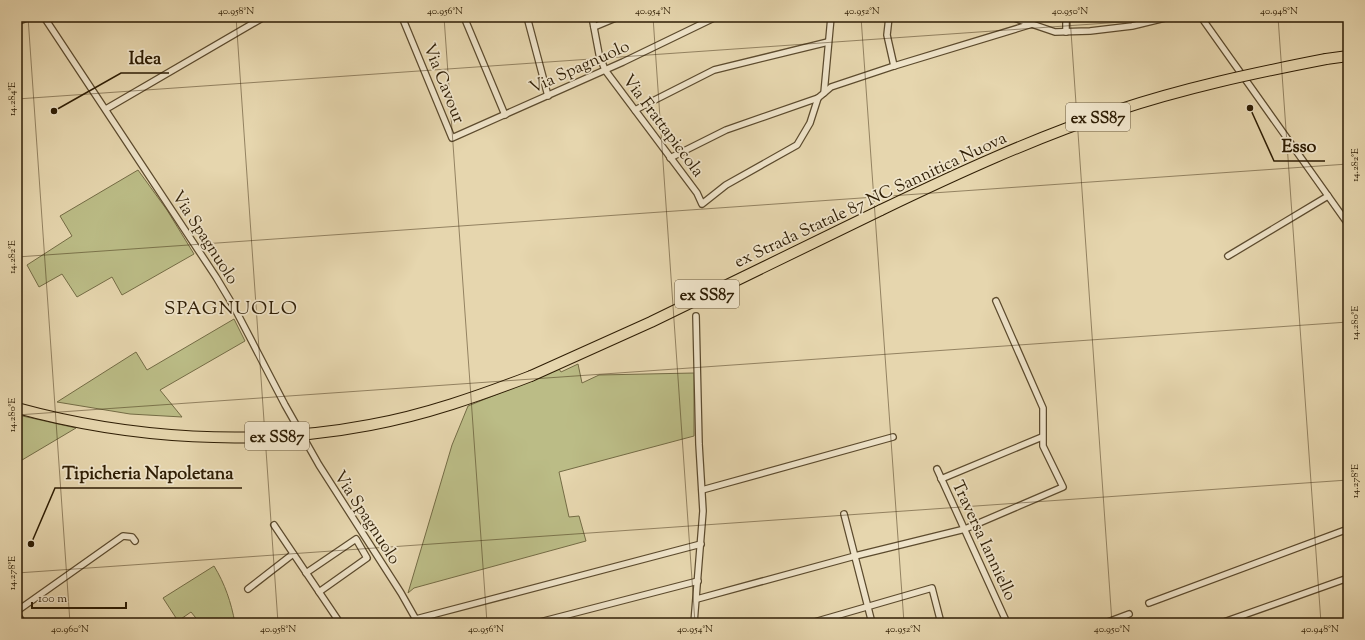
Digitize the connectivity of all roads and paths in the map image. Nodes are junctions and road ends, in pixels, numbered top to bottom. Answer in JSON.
{"nodes":[{"id":1,"x":29,"y":17,"type":"edge"},
{"id":2,"x":44,"y":17,"type":"edge"},
{"id":3,"x":264,"y":17,"type":"edge"},
{"id":4,"x":402,"y":17,"type":"edge"},
{"id":5,"x":464,"y":17,"type":"edge"},
{"id":6,"x":527,"y":17,"type":"edge"},
{"id":7,"x":592,"y":17,"type":"edge"},
{"id":8,"x":618,"y":17,"type":"edge"},
{"id":9,"x":716,"y":17,"type":"edge"},
{"id":10,"x":831,"y":17,"type":"edge"},
{"id":11,"x":889,"y":17,"type":"edge"},
{"id":12,"x":1011,"y":17,"type":"edge"},
{"id":13,"x":1066,"y":17,"type":"edge"},
{"id":14,"x":1169,"y":17,"type":"edge"},
{"id":15,"x":1201,"y":17,"type":"edge"},
{"id":16,"x":17,"y":22,"type":"edge"},
{"id":17,"x":1032,"y":24,"type":"junction"},
{"id":18,"x":594,"y":27,"type":"junction"},
{"id":19,"x":1066,"y":32,"type":"junction"},
{"id":20,"x":828,"y":42,"type":"junction"},
{"id":21,"x":1348,"y":56,"type":"edge"},
{"id":22,"x":894,"y":66,"type":"junction"},
{"id":23,"x":605,"y":70,"type":"junction"},
{"id":24,"x":824,"y":93,"type":"junction"},
{"id":25,"x":548,"y":96,"type":"junction"},
{"id":26,"x":818,"y":98,"type":"junction"},
{"id":27,"x":106,"y":109,"type":"junction"},
{"id":28,"x":635,"y":110,"type":"junction"},
{"id":29,"x":505,"y":114,"type":"junction"},
{"id":30,"x":452,"y":138,"type":"joint"},
{"id":31,"x":670,"y":158,"type":"junction"},
{"id":32,"x":1328,"y":196,"type":"junction"},
{"id":33,"x":1348,"y":224,"type":"edge"},
{"id":34,"x":1228,"y":256,"type":"dead end"},
{"id":35,"x":996,"y":301,"type":"dead end"},
{"id":36,"x":696,"y":316,"type":"dead end"},
{"id":37,"x":17,"y":408,"type":"edge"},
{"id":38,"x":893,"y":437,"type":"dead end"},
{"id":39,"x":1042,"y":437,"type":"junction"},
{"id":40,"x":936,"y":469,"type":"dead end"},
{"id":41,"x":941,"y":479,"type":"junction"},
{"id":42,"x":702,"y":490,"type":"junction"},
{"id":43,"x":844,"y":514,"type":"dead end"},
{"id":44,"x":274,"y":525,"type":"dead end"},
{"id":45,"x":965,"y":529,"type":"junction"},
{"id":46,"x":1348,"y":529,"type":"edge"},
{"id":47,"x":135,"y":541,"type":"dead end"},
{"id":48,"x":701,"y":544,"type":"junction"},
{"id":49,"x":293,"y":554,"type":"junction"},
{"id":50,"x":856,"y":556,"type":"junction"},
{"id":51,"x":306,"y":573,"type":"junction"},
{"id":52,"x":1348,"y":578,"type":"edge"},
{"id":53,"x":698,"y":580,"type":"junction"},
{"id":54,"x":248,"y":589,"type":"dead end"},
{"id":55,"x":318,"y":592,"type":"junction"},
{"id":56,"x":697,"y":599,"type":"junction"},
{"id":57,"x":1149,"y":604,"type":"dead end"},
{"id":58,"x":869,"y":607,"type":"junction"},
{"id":59,"x":17,"y":613,"type":"edge"},
{"id":60,"x":1129,"y":614,"type":"dead end"},
{"id":61,"x":417,"y":621,"type":"edge"},
{"id":62,"x":23,"y":623,"type":"edge"},
{"id":63,"x":340,"y":623,"type":"edge"},
{"id":64,"x":536,"y":623,"type":"edge"},
{"id":65,"x":694,"y":623,"type":"edge"},
{"id":66,"x":811,"y":623,"type":"edge"},
{"id":67,"x":872,"y":623,"type":"edge"},
{"id":68,"x":941,"y":623,"type":"edge"},
{"id":69,"x":1007,"y":623,"type":"edge"},
{"id":70,"x":1105,"y":623,"type":"edge"},
{"id":71,"x":1221,"y":623,"type":"edge"}],
"edges":[{"from":1,"to":16,"type":"street"},
{"from":2,"to":27,"type":"street","name":"Via Spagnuolo"},
{"from":3,"to":27,"type":"street"},
{"from":4,"to":30,"type":"street","name":"Via Cavour"},
{"from":5,"to":29,"type":"street"},
{"from":6,"to":25,"type":"street"},
{"from":7,"to":18,"type":"street","name":"Via Frattapiccola"},
{"from":8,"to":18,"type":"street"},
{"from":9,"to":23,"type":"street","name":"Via Spagnuolo"},
{"from":10,"to":20,"type":"street"},
{"from":11,"to":22,"type":"street"},
{"from":12,"to":17,"type":"street"},
{"from":13,"to":19,"type":"street"},
{"from":14,"to":19,"type":"street"},
{"from":15,"to":32,"type":"street"},
{"from":17,"to":19,"type":"street"},
{"from":17,"to":22,"type":"street"},
{"from":18,"to":23,"type":"street","name":"Via Frattapiccola"},
{"from":20,"to":24,"type":"street"},
{"from":20,"to":28,"type":"street"},
{"from":21,"to":37,"type":"highway","name":"ex Strada Statale 87 NC Sannitica Nuova","number":"ex SS87","bridge":true},
{"from":22,"to":24,"type":"street"},
{"from":23,"to":25,"type":"street","name":"Via Spagnuolo"},
{"from":23,"to":28,"type":"street","name":"Via Frattapiccola"},
{"from":24,"to":26,"type":"street"},
{"from":25,"to":29,"type":"street","name":"Via Spagnuolo"},
{"from":26,"to":31,"type":"street"},
{"from":26,"to":31,"type":"street","name":"Via Frattapiccola"},
{"from":27,"to":61,"type":"street","name":"Via Spagnuolo"},
{"from":28,"to":31,"type":"street","name":"Via Frattapiccola"},
{"from":29,"to":30,"type":"street","name":"Via Spagnuolo"},
{"from":32,"to":33,"type":"street"},
{"from":32,"to":34,"type":"street"},
{"from":35,"to":39,"type":"street"},
{"from":36,"to":42,"type":"street"},
{"from":38,"to":42,"type":"street"},
{"from":39,"to":41,"type":"street"},
{"from":39,"to":45,"type":"street"},
{"from":40,"to":41,"type":"street","name":"Traversa Ianniello"},
{"from":41,"to":45,"type":"street","name":"Traversa Ianniello"},
{"from":42,"to":48,"type":"street"},
{"from":43,"to":50,"type":"street"},
{"from":44,"to":49,"type":"street"},
{"from":45,"to":50,"type":"street"},
{"from":45,"to":69,"type":"street","name":"Traversa Ianniello"},
{"from":46,"to":57,"type":"street"},
{"from":47,"to":59,"type":"street"},
{"from":48,"to":53,"type":"street"},
{"from":48,"to":61,"type":"street"},
{"from":49,"to":51,"type":"street"},
{"from":49,"to":54,"type":"street"},
{"from":50,"to":56,"type":"street"},
{"from":50,"to":58,"type":"street"},
{"from":51,"to":55,"type":"street"},
{"from":51,"to":55,"type":"street"},
{"from":52,"to":71,"type":"street"},
{"from":53,"to":56,"type":"street"},
{"from":53,"to":64,"type":"street"},
{"from":55,"to":63,"type":"street"},
{"from":56,"to":65,"type":"street"},
{"from":58,"to":66,"type":"street"},
{"from":58,"to":67,"type":"street"},
{"from":58,"to":68,"type":"street"},
{"from":59,"to":62,"type":"street"},
{"from":60,"to":70,"type":"street"}]}
